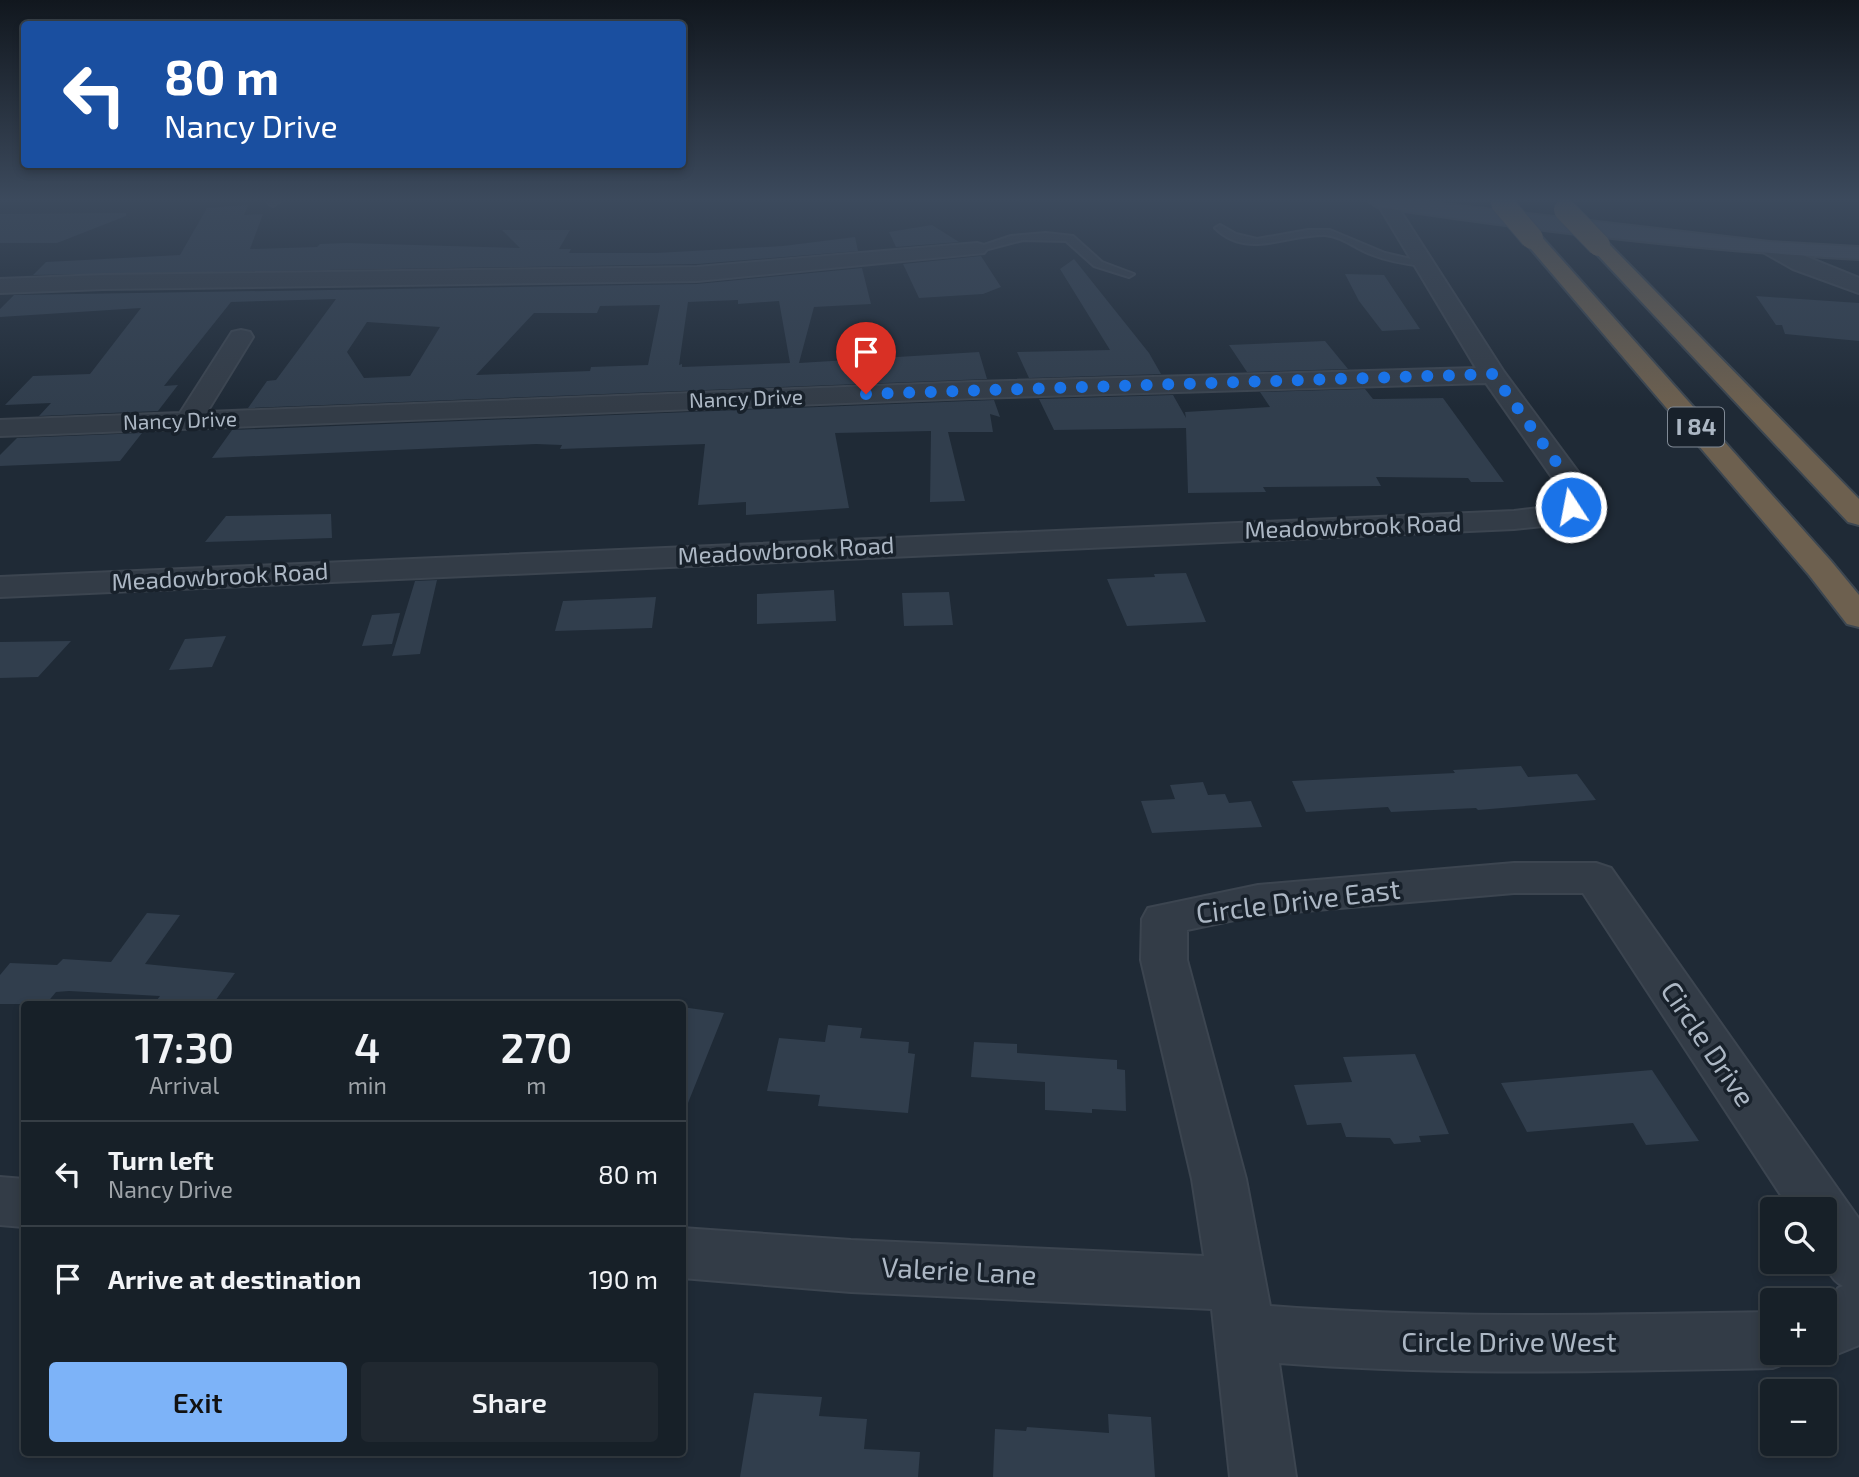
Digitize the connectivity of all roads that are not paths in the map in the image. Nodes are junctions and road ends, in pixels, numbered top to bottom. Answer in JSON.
{"nodes":[{"id":1,"x":741,"y":270,"type":"edge"},
{"id":2,"x":1116,"y":270,"type":"edge"},
{"id":3,"x":1427,"y":270,"type":"edge"},
{"id":4,"x":1560,"y":270,"type":"edge"},
{"id":5,"x":1623,"y":270,"type":"edge"},
{"id":6,"x":1817,"y":270,"type":"edge"},
{"id":7,"x":1129,"y":274,"type":"dead end"},
{"id":8,"x":0,"y":286,"type":"edge"},
{"id":9,"x":1859,"y":286,"type":"edge"},
{"id":10,"x":241,"y":337,"type":"dead end"},
{"id":11,"x":1493,"y":374,"type":"junction"},
{"id":12,"x":188,"y":421,"type":"junction"},
{"id":13,"x":0,"y":428,"type":"edge"},
{"id":14,"x":1859,"y":516,"type":"edge"},
{"id":15,"x":0,"y":587,"type":"edge"},
{"id":16,"x":1859,"y":617,"type":"edge"},
{"id":17,"x":1595,"y":878,"type":"joint"},
{"id":18,"x":1813,"y":1197,"type":"edge"},
{"id":19,"x":0,"y":1201,"type":"edge"},
{"id":20,"x":21,"y":1203,"type":"edge"},
{"id":21,"x":1837,"y":1234,"type":"edge"},
{"id":22,"x":686,"y":1253,"type":"edge"},
{"id":23,"x":1859,"y":1266,"type":"edge"},
{"id":24,"x":1859,"y":1307,"type":"edge"},
{"id":25,"x":1240,"y":1308,"type":"junction"},
{"id":26,"x":1859,"y":1317,"type":"edge"},
{"id":27,"x":1837,"y":1326,"type":"edge"},
{"id":28,"x":1760,"y":1340,"type":"edge"},
{"id":29,"x":1263,"y":1477,"type":"edge"}],
"edges":[{"from":1,"to":8,"type":"street"},
{"from":2,"to":7,"type":"lane"},
{"from":3,"to":11,"type":"street"},
{"from":4,"to":16,"type":"highway","number":"I 84","bridge":true},
{"from":5,"to":14,"type":"highway","number":"I 84","bridge":true},
{"from":6,"to":9,"type":"street"},
{"from":10,"to":12,"type":"street"},
{"from":11,"to":12,"type":"street","name":"Nancy Drive"},
{"from":11,"to":15,"type":"street","name":"Meadowbrook Road"},
{"from":12,"to":13,"type":"street","name":"Nancy Drive"},
{"from":17,"to":18,"type":"street","name":"Circle Drive"},
{"from":17,"to":25,"type":"street","name":"Circle Drive East"},
{"from":19,"to":20,"type":"street"},
{"from":21,"to":23,"type":"street"},
{"from":22,"to":25,"type":"street","name":"Valerie Lane"},
{"from":24,"to":26,"type":"street"},
{"from":25,"to":28,"type":"street","name":"Circle Drive West"},
{"from":25,"to":29,"type":"street"},
{"from":26,"to":27,"type":"street"}]}
